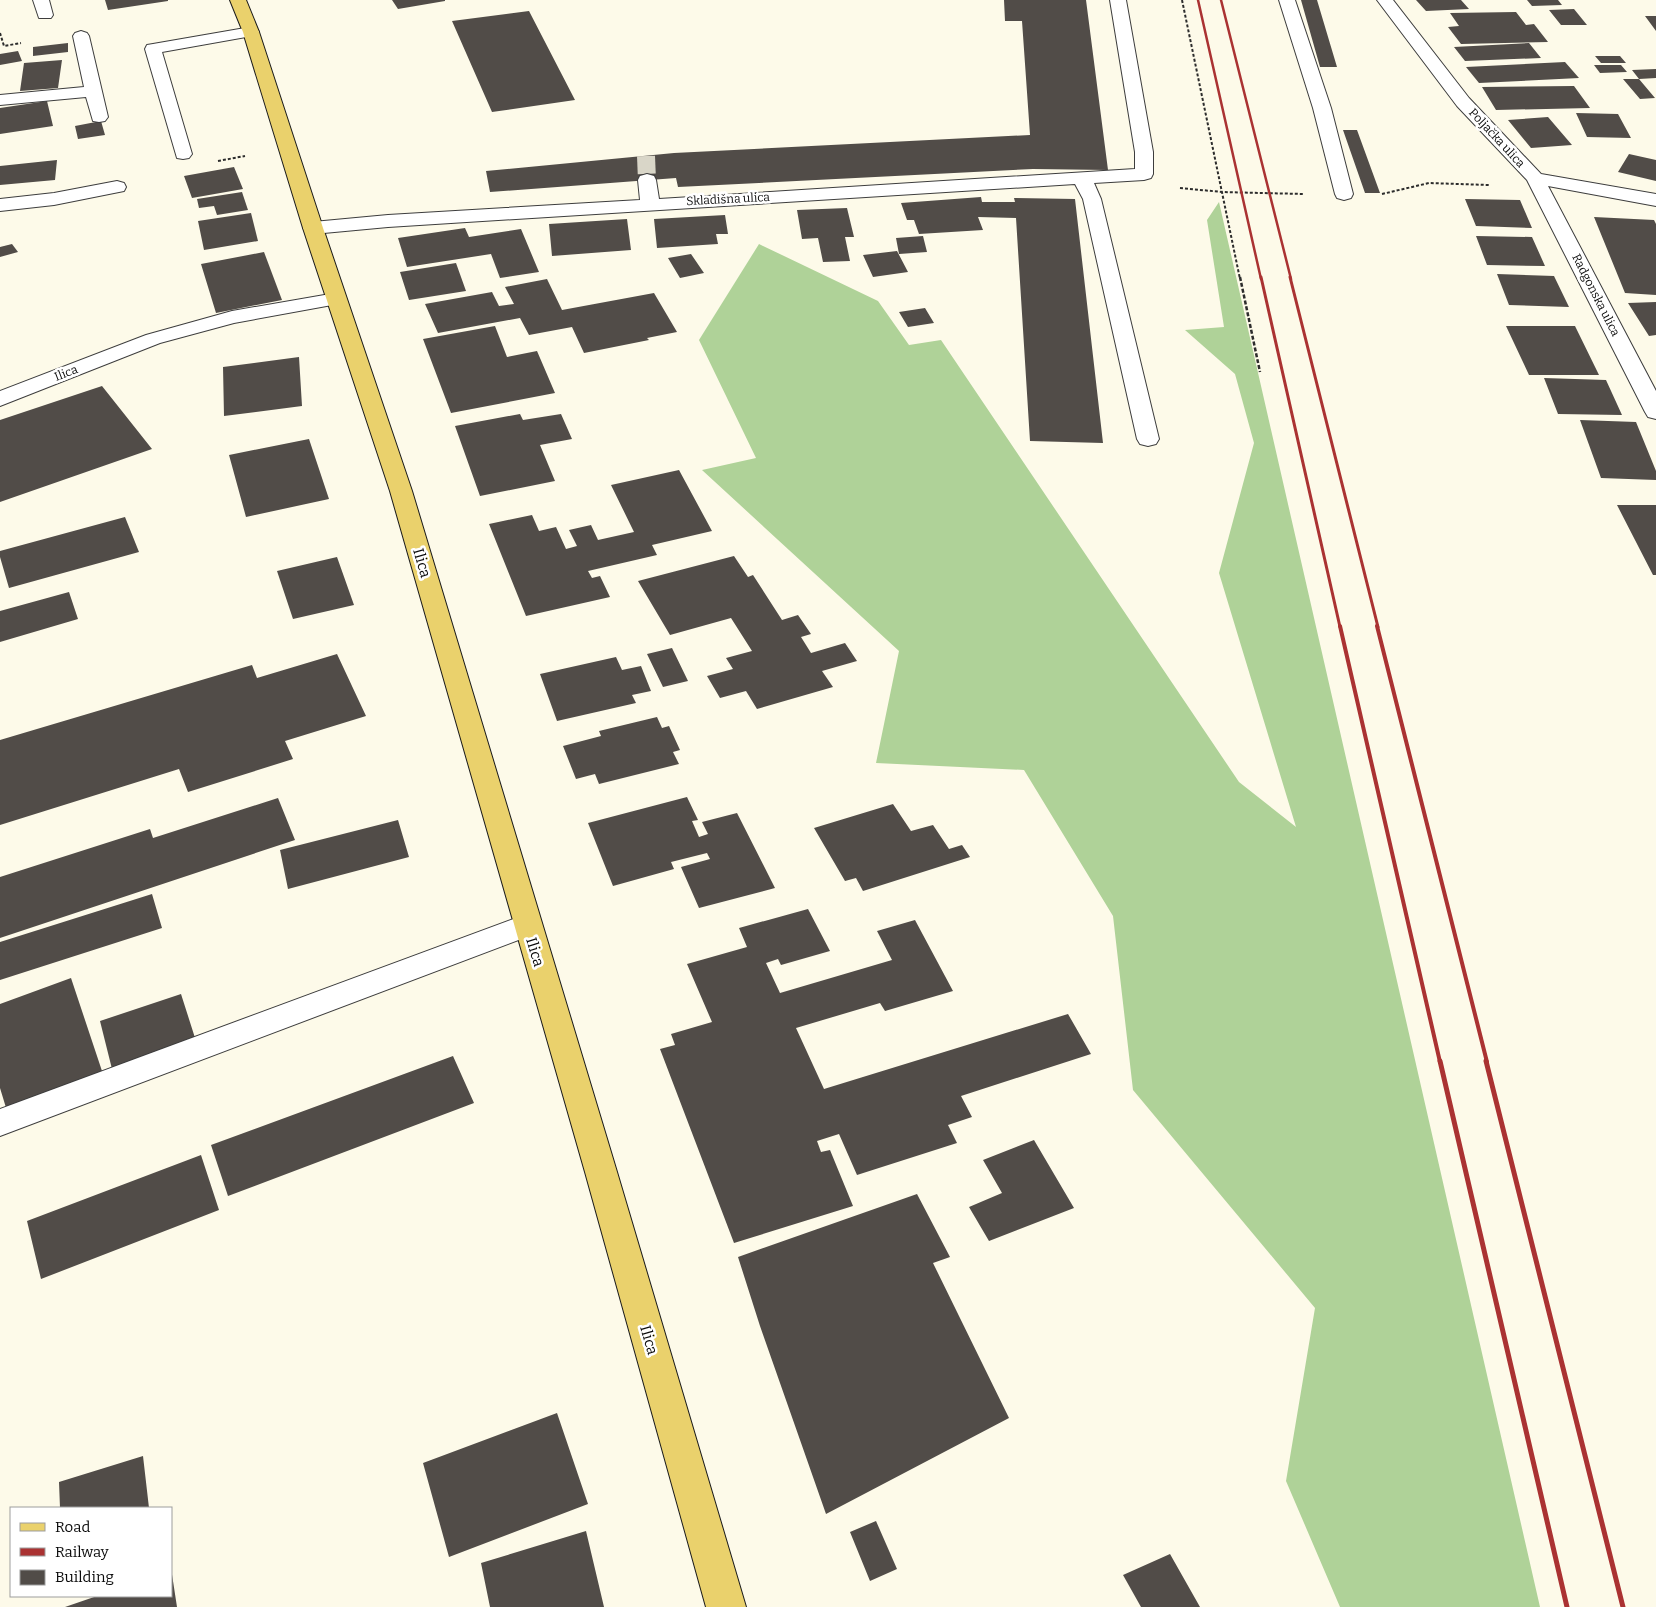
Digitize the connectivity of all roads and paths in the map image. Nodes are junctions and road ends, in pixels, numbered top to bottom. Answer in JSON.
{"nodes":[{"id":1,"x":238,"y":0,"type":"edge"},
{"id":2,"x":1118,"y":0,"type":"edge"},
{"id":3,"x":1182,"y":0,"type":"edge"},
{"id":4,"x":1287,"y":0,"type":"edge"},
{"id":5,"x":1385,"y":0,"type":"edge"},
{"id":6,"x":251,"y":32,"type":"junction"},
{"id":7,"x":0,"y":33,"type":"edge"},
{"id":8,"x":81,"y":36,"type":"dead end"},
{"id":9,"x":15,"y":44,"type":"dead end"},
{"id":10,"x":93,"y":91,"type":"junction"},
{"id":11,"x":0,"y":100,"type":"edge"},
{"id":12,"x":99,"y":116,"type":"dead end"},
{"id":13,"x":183,"y":154,"type":"dead end"},
{"id":14,"x":244,"y":156,"type":"dead end"},
{"id":15,"x":217,"y":161,"type":"dead end"},
{"id":16,"x":1082,"y":178,"type":"junction"},
{"id":17,"x":647,"y":180,"type":"tunnel mouth"},
{"id":18,"x":1538,"y":182,"type":"junction"},
{"id":19,"x":1429,"y":183,"type":"dead end"},
{"id":20,"x":117,"y":187,"type":"dead end"},
{"id":21,"x":1344,"y":194,"type":"dead end"},
{"id":22,"x":1656,"y":200,"type":"edge"},
{"id":23,"x":650,"y":204,"type":"junction"},
{"id":24,"x":0,"y":205,"type":"edge"},
{"id":25,"x":313,"y":228,"type":"junction"},
{"id":26,"x":336,"y":299,"type":"junction"},
{"id":27,"x":1260,"y":372,"type":"dead end"},
{"id":28,"x":0,"y":399,"type":"edge"},
{"id":29,"x":1656,"y":412,"type":"edge"},
{"id":30,"x":1148,"y":439,"type":"dead end"},
{"id":31,"x":527,"y":925,"type":"junction"},
{"id":32,"x":0,"y":1123,"type":"edge"},
{"id":33,"x":726,"y":1607,"type":"edge"}],
"edges":[{"from":1,"to":6,"type":"main road","name":"Ilica"},
{"from":2,"to":16,"type":"street","name":"Skladišna ulica"},
{"from":3,"to":27,"type":"path"},
{"from":4,"to":21,"type":"street"},
{"from":5,"to":18,"type":"street","name":"Poljačka ulica"},
{"from":6,"to":13,"type":"street"},
{"from":6,"to":25,"type":"main road","name":"Ilica"},
{"from":7,"to":9,"type":"path"},
{"from":8,"to":10,"type":"street"},
{"from":10,"to":11,"type":"street"},
{"from":10,"to":12,"type":"street"},
{"from":14,"to":15,"type":"path"},
{"from":16,"to":23,"type":"street","name":"Skladišna ulica"},
{"from":16,"to":30,"type":"street"},
{"from":17,"to":23,"type":"street"},
{"from":18,"to":19,"type":"path"},
{"from":18,"to":22,"type":"street","name":"Poljačka ulica"},
{"from":18,"to":29,"type":"street","name":"Radgonska ulica"},
{"from":20,"to":24,"type":"street"},
{"from":23,"to":25,"type":"street","name":"Skladišna ulica"},
{"from":25,"to":26,"type":"main road","name":"Ilica"},
{"from":26,"to":28,"type":"street","name":"Ilica"},
{"from":26,"to":31,"type":"main road","name":"Ilica"},
{"from":31,"to":32,"type":"street"},
{"from":31,"to":33,"type":"main road","name":"Ilica"}]}
